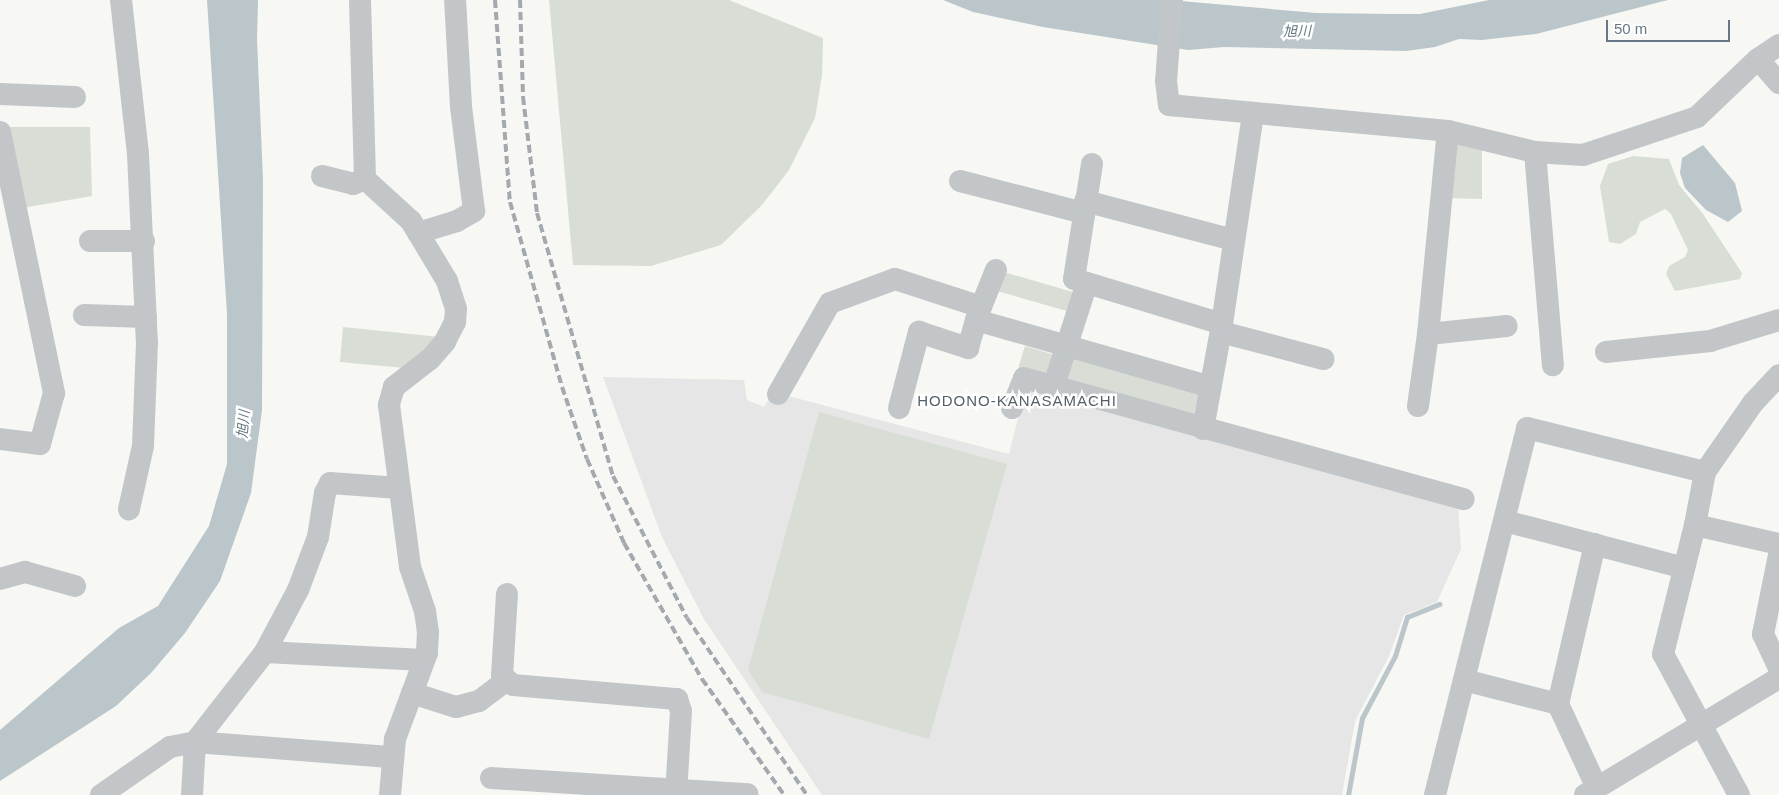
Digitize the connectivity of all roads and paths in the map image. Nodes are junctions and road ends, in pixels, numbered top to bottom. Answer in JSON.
{"nodes":[{"id":1,"x":121,"y":0,"type":"edge"},
{"id":2,"x":360,"y":0,"type":"edge"},
{"id":3,"x":455,"y":0,"type":"edge"},
{"id":4,"x":1172,"y":0,"type":"edge"},
{"id":5,"x":1779,"y":45,"type":"edge"},
{"id":6,"x":1758,"y":59,"type":"junction"},
{"id":7,"x":1779,"y":83,"type":"edge"},
{"id":8,"x":0,"y":94,"type":"edge"},
{"id":9,"x":75,"y":97,"type":"dead end"},
{"id":10,"x":1253,"y":113,"type":"junction"},
{"id":11,"x":1448,"y":131,"type":"junction"},
{"id":12,"x":0,"y":132,"type":"edge"},
{"id":13,"x":1535,"y":152,"type":"junction"},
{"id":14,"x":1092,"y":164,"type":"dead end"},
{"id":15,"x":322,"y":176,"type":"dead end"},
{"id":16,"x":365,"y":179,"type":"junction"},
{"id":17,"x":960,"y":181,"type":"dead end"},
{"id":18,"x":1084,"y":207,"type":"junction"},
{"id":19,"x":418,"y":233,"type":"junction"},
{"id":20,"x":1234,"y":240,"type":"junction"},
{"id":21,"x":90,"y":241,"type":"dead end"},
{"id":22,"x":144,"y":241,"type":"junction"},
{"id":23,"x":996,"y":270,"type":"dead end"},
{"id":24,"x":1087,"y":284,"type":"junction"},
{"id":25,"x":979,"y":314,"type":"junction"},
{"id":26,"x":84,"y":315,"type":"dead end"},
{"id":27,"x":146,"y":317,"type":"junction"},
{"id":28,"x":1779,"y":320,"type":"edge"},
{"id":29,"x":1507,"y":326,"type":"dead end"},
{"id":30,"x":1222,"y":328,"type":"junction"},
{"id":31,"x":1428,"y":334,"type":"junction"},
{"id":32,"x":1066,"y":345,"type":"junction"},
{"id":33,"x":1606,"y":352,"type":"dead end"},
{"id":34,"x":1323,"y":359,"type":"dead end"},
{"id":35,"x":1553,"y":365,"type":"dead end"},
{"id":36,"x":1779,"y":375,"type":"edge"},
{"id":37,"x":1054,"y":386,"type":"junction"},
{"id":38,"x":1211,"y":387,"type":"junction"},
{"id":39,"x":778,"y":394,"type":"dead end"},
{"id":40,"x":1418,"y":406,"type":"dead end"},
{"id":41,"x":899,"y":408,"type":"dead end"},
{"id":42,"x":1012,"y":408,"type":"dead end"},
{"id":43,"x":1203,"y":429,"type":"junction"},
{"id":44,"x":0,"y":439,"type":"edge"},
{"id":45,"x":1705,"y":472,"type":"junction"},
{"id":46,"x":399,"y":488,"type":"junction"},
{"id":47,"x":1464,"y":499,"type":"dead end"},
{"id":48,"x":129,"y":509,"type":"dead end"},
{"id":49,"x":1505,"y":521,"type":"junction"},
{"id":50,"x":1695,"y":525,"type":"junction"},
{"id":51,"x":1595,"y":544,"type":"junction"},
{"id":52,"x":1779,"y":544,"type":"edge"},
{"id":53,"x":1779,"y":555,"type":"edge"},
{"id":54,"x":1684,"y":568,"type":"junction"},
{"id":55,"x":0,"y":579,"type":"edge"},
{"id":56,"x":75,"y":586,"type":"dead end"},
{"id":57,"x":507,"y":594,"type":"dead end"},
{"id":58,"x":265,"y":652,"type":"junction"},
{"id":59,"x":424,"y":660,"type":"junction"},
{"id":60,"x":1779,"y":669,"type":"edge"},
{"id":61,"x":1779,"y":678,"type":"edge"},
{"id":62,"x":507,"y":680,"type":"junction"},
{"id":63,"x":1464,"y":680,"type":"junction"},
{"id":64,"x":412,"y":692,"type":"junction"},
{"id":65,"x":1558,"y":704,"type":"junction"},
{"id":66,"x":1702,"y":724,"type":"junction"},
{"id":67,"x":194,"y":742,"type":"junction"},
{"id":68,"x":392,"y":757,"type":"junction"},
{"id":69,"x":490,"y":778,"type":"dead end"},
{"id":70,"x":1591,"y":791,"type":"edge"},
{"id":71,"x":676,"y":793,"type":"edge"},
{"id":72,"x":748,"y":794,"type":"edge"},
{"id":73,"x":101,"y":795,"type":"edge"},
{"id":74,"x":192,"y":795,"type":"edge"},
{"id":75,"x":390,"y":795,"type":"edge"},
{"id":76,"x":1435,"y":795,"type":"edge"},
{"id":77,"x":1739,"y":795,"type":"edge"}],
"edges":[{"from":1,"to":22,"type":"street"},
{"from":2,"to":16,"type":"street"},
{"from":3,"to":19,"type":"street"},
{"from":4,"to":10,"type":"street"},
{"from":5,"to":6,"type":"street"},
{"from":6,"to":7,"type":"street"},
{"from":6,"to":13,"type":"street"},
{"from":8,"to":9,"type":"street"},
{"from":10,"to":11,"type":"street"},
{"from":10,"to":20,"type":"street"},
{"from":11,"to":13,"type":"street"},
{"from":11,"to":31,"type":"street"},
{"from":12,"to":44,"type":"street"},
{"from":13,"to":35,"type":"street"},
{"from":14,"to":18,"type":"street"},
{"from":15,"to":16,"type":"street"},
{"from":16,"to":19,"type":"street"},
{"from":17,"to":18,"type":"street"},
{"from":18,"to":20,"type":"street"},
{"from":18,"to":24,"type":"street"},
{"from":19,"to":46,"type":"street"},
{"from":20,"to":30,"type":"street"},
{"from":21,"to":22,"type":"street"},
{"from":22,"to":27,"type":"street"},
{"from":23,"to":25,"type":"street"},
{"from":24,"to":30,"type":"street"},
{"from":24,"to":32,"type":"street"},
{"from":25,"to":32,"type":"street"},
{"from":25,"to":39,"type":"street"},
{"from":25,"to":41,"type":"street"},
{"from":26,"to":27,"type":"street"},
{"from":27,"to":48,"type":"street"},
{"from":28,"to":33,"type":"street"},
{"from":29,"to":31,"type":"street"},
{"from":30,"to":34,"type":"street"},
{"from":30,"to":38,"type":"street"},
{"from":31,"to":40,"type":"street"},
{"from":32,"to":37,"type":"street"},
{"from":32,"to":38,"type":"street"},
{"from":36,"to":45,"type":"street"},
{"from":37,"to":42,"type":"street"},
{"from":37,"to":43,"type":"street"},
{"from":38,"to":43,"type":"street"},
{"from":43,"to":47,"type":"street"},
{"from":45,"to":49,"type":"street"},
{"from":45,"to":50,"type":"street"},
{"from":46,"to":58,"type":"street"},
{"from":46,"to":59,"type":"street"},
{"from":49,"to":51,"type":"street"},
{"from":49,"to":63,"type":"street"},
{"from":50,"to":52,"type":"street"},
{"from":50,"to":54,"type":"street"},
{"from":51,"to":54,"type":"street"},
{"from":51,"to":65,"type":"street"},
{"from":53,"to":60,"type":"street"},
{"from":54,"to":66,"type":"street"},
{"from":55,"to":56,"type":"street"},
{"from":57,"to":62,"type":"street"},
{"from":58,"to":59,"type":"street"},
{"from":58,"to":67,"type":"street"},
{"from":59,"to":64,"type":"street"},
{"from":61,"to":66,"type":"street"},
{"from":62,"to":64,"type":"street"},
{"from":62,"to":71,"type":"street"},
{"from":63,"to":65,"type":"street"},
{"from":63,"to":76,"type":"street"},
{"from":64,"to":68,"type":"street"},
{"from":65,"to":70,"type":"street"},
{"from":66,"to":70,"type":"street"},
{"from":66,"to":77,"type":"street"},
{"from":67,"to":68,"type":"street"},
{"from":67,"to":73,"type":"street"},
{"from":67,"to":74,"type":"street"},
{"from":68,"to":75,"type":"street"},
{"from":69,"to":71,"type":"street"},
{"from":71,"to":72,"type":"street"}]}
